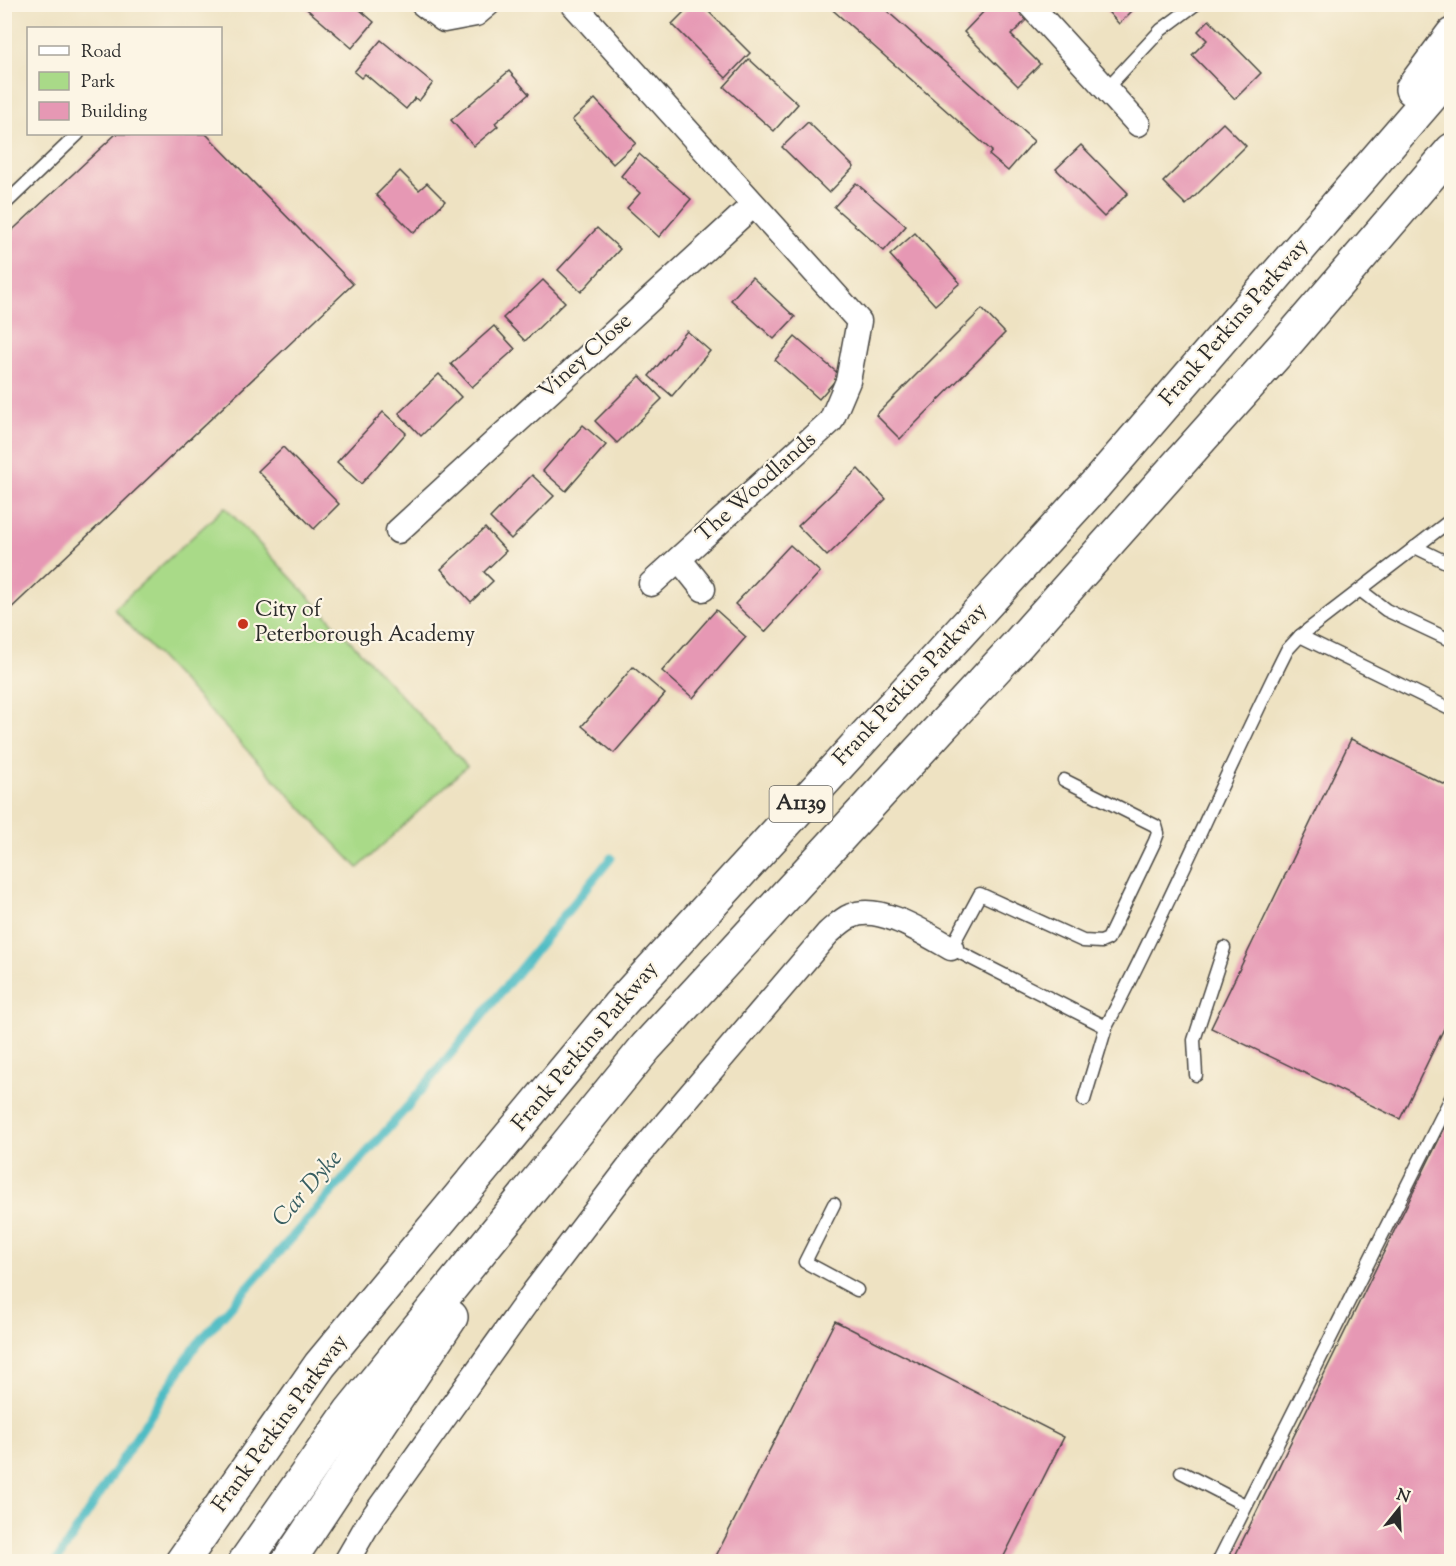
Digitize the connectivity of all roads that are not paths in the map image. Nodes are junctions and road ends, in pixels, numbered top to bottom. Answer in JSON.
{"nodes":[{"id":1,"x":423,"y":4,"type":"edge"},
{"id":2,"x":488,"y":4,"type":"edge"},
{"id":3,"x":573,"y":4,"type":"edge"},
{"id":4,"x":1029,"y":4,"type":"edge"},
{"id":5,"x":1196,"y":4,"type":"edge"},
{"id":6,"x":1452,"y":35,"type":"edge"},
{"id":7,"x":1452,"y":72,"type":"edge"},
{"id":8,"x":1106,"y":89,"type":"junction"},
{"id":9,"x":1138,"y":124,"type":"dead end"},
{"id":10,"x":77,"y":135,"type":"edge"},
{"id":11,"x":1452,"y":150,"type":"edge"},
{"id":12,"x":1452,"y":182,"type":"edge"},
{"id":13,"x":4,"y":205,"type":"edge"},
{"id":14,"x":752,"y":206,"type":"junction"},
{"id":15,"x":1280,"y":270,"type":"junction"},
{"id":16,"x":1288,"y":341,"type":"junction"},
{"id":17,"x":1452,"y":519,"type":"edge"},
{"id":18,"x":398,"y":531,"type":"dead end"},
{"id":19,"x":1415,"y":548,"type":"junction"},
{"id":20,"x":679,"y":559,"type":"junction"},
{"id":21,"x":1452,"y":565,"type":"edge"},
{"id":22,"x":651,"y":584,"type":"dead end"},
{"id":23,"x":703,"y":590,"type":"dead end"},
{"id":24,"x":1360,"y":590,"type":"junction"},
{"id":25,"x":1300,"y":636,"type":"junction"},
{"id":26,"x":1452,"y":641,"type":"edge"},
{"id":27,"x":1452,"y":710,"type":"edge"},
{"id":28,"x":1064,"y":780,"type":"dead end"},
{"id":29,"x":951,"y":948,"type":"junction"},
{"id":30,"x":1224,"y":948,"type":"dead end"},
{"id":31,"x":1106,"y":1027,"type":"junction"},
{"id":32,"x":1196,"y":1076,"type":"dead end"},
{"id":33,"x":1452,"y":1096,"type":"edge"},
{"id":34,"x":1084,"y":1100,"type":"dead end"},
{"id":35,"x":562,"y":1151,"type":"junction"},
{"id":36,"x":834,"y":1204,"type":"dead end"},
{"id":37,"x":857,"y":1290,"type":"dead end"},
{"id":38,"x":1181,"y":1472,"type":"dead end"},
{"id":39,"x":1245,"y":1505,"type":"junction"},
{"id":40,"x":182,"y":1562,"type":"edge"},
{"id":41,"x":244,"y":1562,"type":"edge"},
{"id":42,"x":288,"y":1562,"type":"edge"},
{"id":43,"x":346,"y":1562,"type":"edge"},
{"id":44,"x":1218,"y":1562,"type":"edge"}],
"edges":[{"from":1,"to":2,"type":"street"},
{"from":3,"to":14,"type":"street"},
{"from":4,"to":8,"type":"street"},
{"from":5,"to":8,"type":"lane"},
{"from":6,"to":15,"type":"highway"},
{"from":7,"to":15,"type":"highway","name":"Frank Perkins Parkway","number":"A1139"},
{"from":8,"to":9,"type":"street"},
{"from":10,"to":13,"type":"lane"},
{"from":11,"to":16,"type":"highway","name":"Frank Perkins Parkway","number":"A1139"},
{"from":12,"to":16,"type":"highway"},
{"from":14,"to":18,"type":"street","name":"Viney Close"},
{"from":14,"to":20,"type":"street","name":"The Woodlands"},
{"from":15,"to":40,"type":"highway","name":"Frank Perkins Parkway","number":"A1139"},
{"from":16,"to":35,"type":"highway","name":"Frank Perkins Parkway","number":"A1139"},
{"from":17,"to":19,"type":"lane"},
{"from":19,"to":21,"type":"lane"},
{"from":19,"to":24,"type":"lane"},
{"from":20,"to":22,"type":"street","name":"The Woodlands"},
{"from":20,"to":23,"type":"street"},
{"from":24,"to":25,"type":"lane"},
{"from":24,"to":26,"type":"lane"},
{"from":25,"to":27,"type":"lane"},
{"from":25,"to":31,"type":"lane"},
{"from":28,"to":29,"type":"lane"},
{"from":29,"to":31,"type":"lane"},
{"from":29,"to":43,"type":"street"},
{"from":30,"to":32,"type":"lane"},
{"from":31,"to":34,"type":"lane"},
{"from":33,"to":39,"type":"lane"},
{"from":35,"to":41,"type":"highway","name":"Frank Perkins Parkway","number":"A1139"},
{"from":35,"to":42,"type":"highway"},
{"from":36,"to":37,"type":"lane"},
{"from":38,"to":39,"type":"lane"},
{"from":39,"to":44,"type":"lane"}]}
